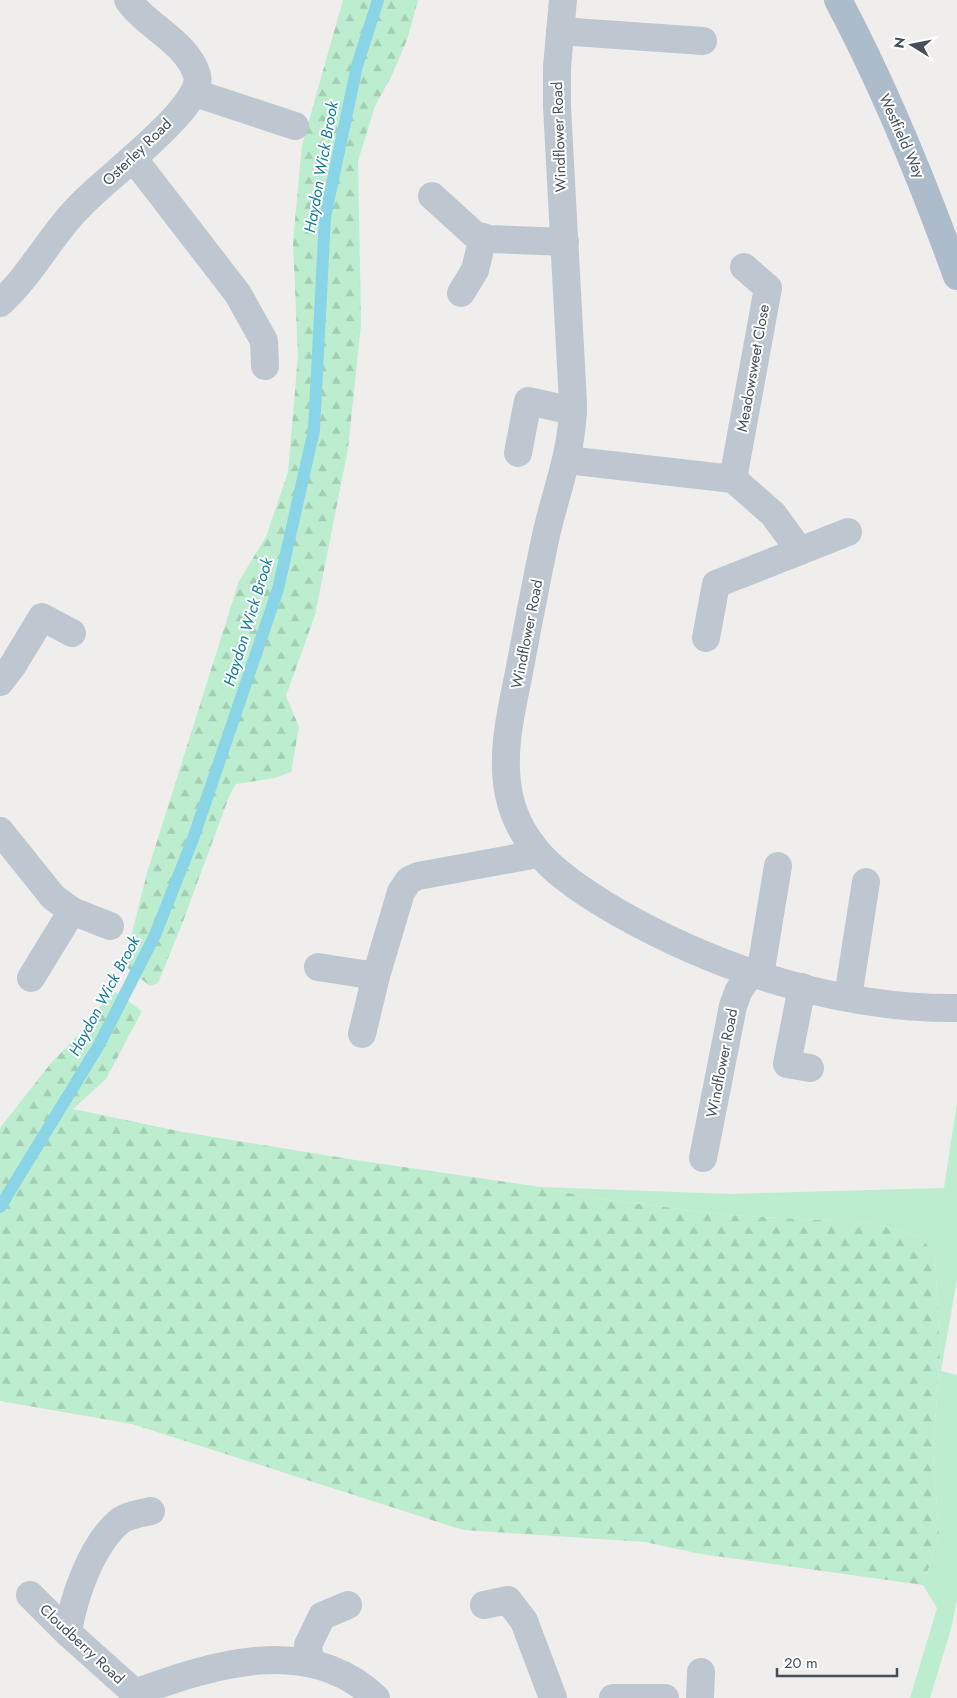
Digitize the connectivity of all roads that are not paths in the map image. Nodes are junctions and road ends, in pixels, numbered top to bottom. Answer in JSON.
{"nodes":[{"id":1,"x":128,"y":0,"type":"edge"},
{"id":2,"x":563,"y":0,"type":"edge"},
{"id":3,"x":838,"y":0,"type":"edge"},
{"id":4,"x":560,"y":31,"type":"junction"},
{"id":5,"x":703,"y":41,"type":"dead end"},
{"id":6,"x":195,"y":93,"type":"junction"},
{"id":7,"x":296,"y":126,"type":"dead end"},
{"id":8,"x":134,"y":158,"type":"junction"},
{"id":9,"x":432,"y":196,"type":"dead end"},
{"id":10,"x":483,"y":237,"type":"junction"},
{"id":11,"x":564,"y":242,"type":"junction"},
{"id":12,"x":744,"y":267,"type":"dead end"},
{"id":13,"x":957,"y":276,"type":"edge"},
{"id":14,"x":461,"y":293,"type":"dead end"},
{"id":15,"x":0,"y":303,"type":"edge"},
{"id":16,"x":265,"y":366,"type":"dead end"},
{"id":17,"x":573,"y":411,"type":"junction"},
{"id":18,"x":518,"y":452,"type":"dead end"},
{"id":19,"x":567,"y":460,"type":"junction"},
{"id":20,"x":732,"y":479,"type":"junction"},
{"id":21,"x":848,"y":532,"type":"dead end"},
{"id":22,"x":800,"y":551,"type":"junction"},
{"id":23,"x":72,"y":633,"type":"dead end"},
{"id":24,"x":706,"y":638,"type":"dead end"},
{"id":25,"x":0,"y":682,"type":"edge"},
{"id":26,"x":0,"y":831,"type":"edge"},
{"id":27,"x":538,"y":854,"type":"junction"},
{"id":28,"x":778,"y":866,"type":"dead end"},
{"id":29,"x":866,"y":882,"type":"dead end"},
{"id":30,"x":72,"y":911,"type":"junction"},
{"id":31,"x":110,"y":926,"type":"dead end"},
{"id":32,"x":318,"y":967,"type":"dead end"},
{"id":33,"x":755,"y":973,"type":"junction"},
{"id":34,"x":376,"y":976,"type":"junction"},
{"id":35,"x":32,"y":978,"type":"dead end"},
{"id":36,"x":802,"y":987,"type":"junction"},
{"id":37,"x":848,"y":997,"type":"junction"},
{"id":38,"x":957,"y":1008,"type":"edge"},
{"id":39,"x":362,"y":1034,"type":"dead end"},
{"id":40,"x":810,"y":1068,"type":"dead end"},
{"id":41,"x":704,"y":1158,"type":"dead end"},
{"id":42,"x":151,"y":1511,"type":"dead end"},
{"id":43,"x":30,"y":1595,"type":"dead end"},
{"id":44,"x":348,"y":1605,"type":"dead end"},
{"id":45,"x":484,"y":1605,"type":"dead end"},
{"id":46,"x":68,"y":1633,"type":"junction"},
{"id":47,"x":310,"y":1662,"type":"junction"},
{"id":48,"x":135,"y":1695,"type":"edge"},
{"id":49,"x":376,"y":1698,"type":"edge"},
{"id":50,"x":553,"y":1698,"type":"edge"},
{"id":51,"x":613,"y":1698,"type":"edge"},
{"id":52,"x":665,"y":1698,"type":"edge"}],
"edges":[{"from":1,"to":6,"type":"street"},
{"from":2,"to":4,"type":"street","name":"Windflower Road"},
{"from":3,"to":13,"type":"main road","name":"Westfield Way"},
{"from":4,"to":5,"type":"street"},
{"from":4,"to":11,"type":"street","name":"Windflower Road"},
{"from":6,"to":7,"type":"street"},
{"from":6,"to":8,"type":"street","name":"Osterley Road"},
{"from":8,"to":15,"type":"street","name":"Osterley Road"},
{"from":8,"to":16,"type":"street"},
{"from":9,"to":10,"type":"street"},
{"from":10,"to":11,"type":"street"},
{"from":10,"to":14,"type":"street"},
{"from":11,"to":17,"type":"street","name":"Windflower Road"},
{"from":12,"to":20,"type":"street","name":"Meadowsweet Close"},
{"from":17,"to":18,"type":"street"},
{"from":17,"to":19,"type":"street","name":"Windflower Road"},
{"from":19,"to":20,"type":"street"},
{"from":19,"to":27,"type":"street","name":"Windflower Road"},
{"from":20,"to":22,"type":"street"},
{"from":21,"to":22,"type":"street"},
{"from":22,"to":24,"type":"street"},
{"from":23,"to":25,"type":"street"},
{"from":26,"to":30,"type":"street"},
{"from":27,"to":33,"type":"street","name":"Windflower Road"},
{"from":27,"to":34,"type":"street"},
{"from":28,"to":33,"type":"street","name":"Windflower Road"},
{"from":29,"to":37,"type":"street"},
{"from":30,"to":31,"type":"street"},
{"from":30,"to":35,"type":"street"},
{"from":32,"to":34,"type":"street"},
{"from":33,"to":36,"type":"street","name":"Windflower Road"},
{"from":33,"to":41,"type":"street","name":"Windflower Road"},
{"from":34,"to":39,"type":"street"},
{"from":36,"to":37,"type":"street","name":"Windflower Road"},
{"from":36,"to":40,"type":"street"},
{"from":37,"to":38,"type":"street","name":"Windflower Road"},
{"from":42,"to":46,"type":"street"},
{"from":43,"to":46,"type":"street","name":"Cloudberry Road"},
{"from":44,"to":47,"type":"street"},
{"from":45,"to":50,"type":"street"},
{"from":46,"to":48,"type":"street","name":"Cloudberry Road"},
{"from":47,"to":48,"type":"street","name":"Cloudberry Road"},
{"from":47,"to":49,"type":"street","name":"Cloudberry Road"},
{"from":51,"to":52,"type":"street"}]}
